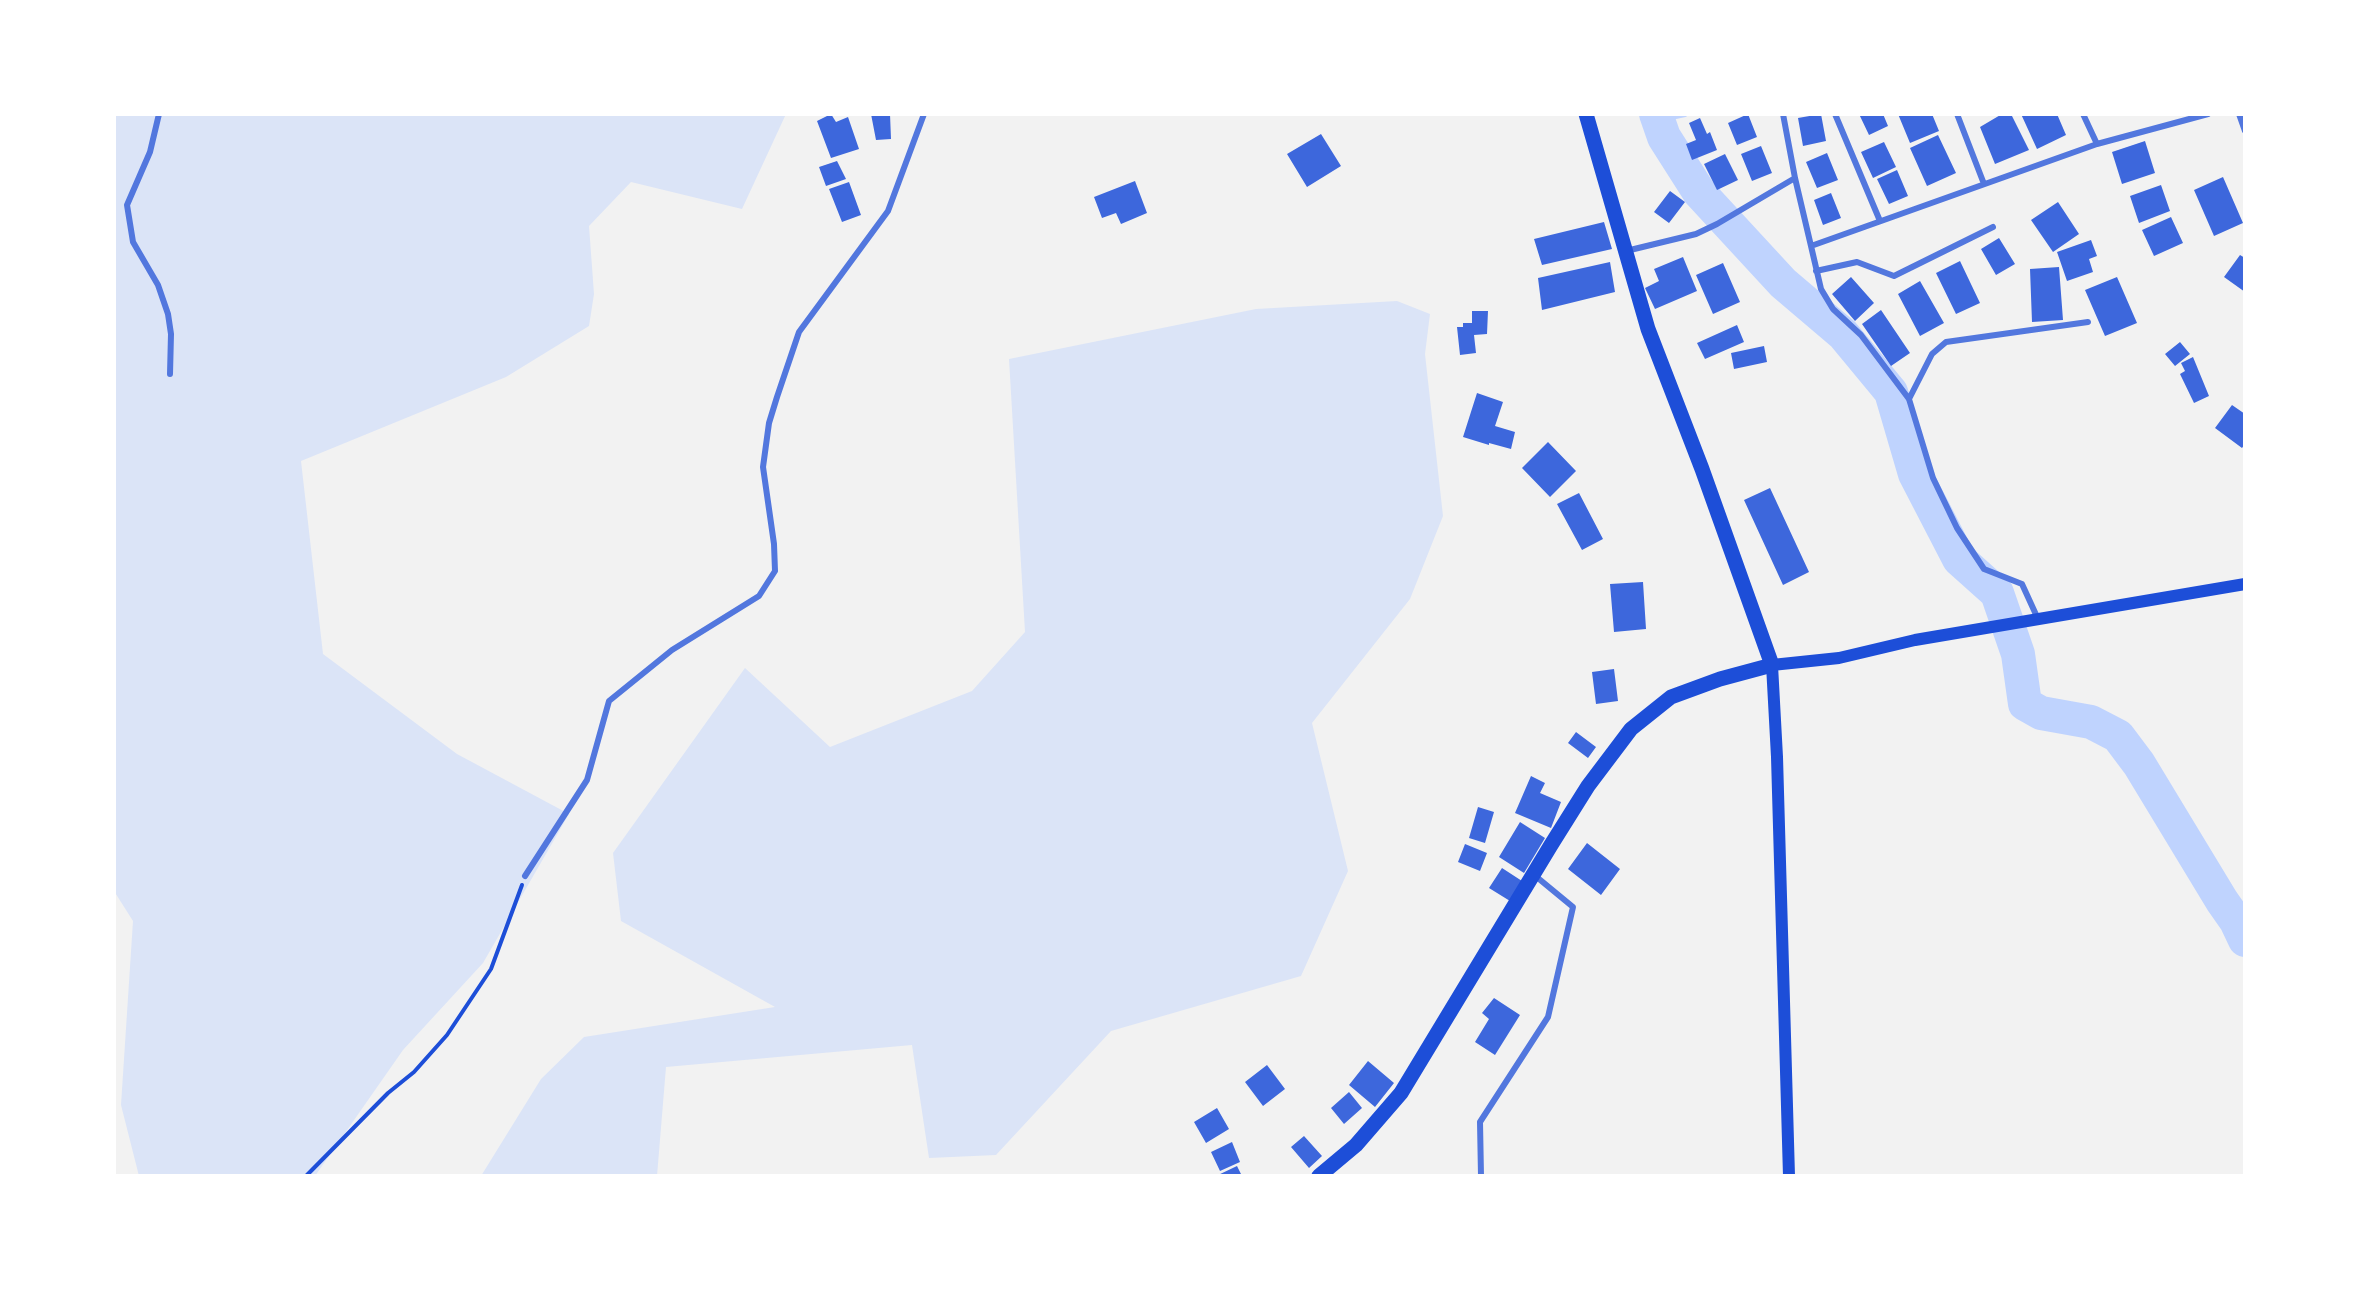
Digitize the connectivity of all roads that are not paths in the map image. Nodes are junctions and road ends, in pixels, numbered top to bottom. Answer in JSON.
{"nodes":[{"id":1,"x":159,"y":114,"type":"edge"},
{"id":2,"x":924,"y":114,"type":"edge"},
{"id":3,"x":1586,"y":114,"type":"edge"},
{"id":4,"x":1783,"y":114,"type":"edge"},
{"id":5,"x":1835,"y":114,"type":"edge"},
{"id":6,"x":1957,"y":114,"type":"edge"},
{"id":7,"x":2083,"y":114,"type":"edge"},
{"id":8,"x":2208,"y":114,"type":"edge"},
{"id":9,"x":2239,"y":114,"type":"edge"},
{"id":10,"x":2245,"y":131,"type":"edge"},
{"id":11,"x":2097,"y":144,"type":"junction"},
{"id":12,"x":1795,"y":178,"type":"junction"},
{"id":13,"x":1984,"y":184,"type":"junction"},
{"id":14,"x":1880,"y":221,"type":"junction"},
{"id":15,"x":1994,"y":227,"type":"dead end"},
{"id":16,"x":1811,"y":246,"type":"junction"},
{"id":17,"x":1624,"y":252,"type":"junction"},
{"id":18,"x":1816,"y":271,"type":"junction"},
{"id":19,"x":2088,"y":322,"type":"dead end"},
{"id":20,"x":170,"y":374,"type":"dead end"},
{"id":21,"x":1909,"y":399,"type":"junction"},
{"id":22,"x":2245,"y":584,"type":"edge"},
{"id":23,"x":2038,"y":619,"type":"junction"},
{"id":24,"x":1772,"y":665,"type":"junction"},
{"id":25,"x":1533,"y":874,"type":"junction"},
{"id":26,"x":525,"y":876,"type":"road end"},
{"id":27,"x":1319,"y":1176,"type":"edge"},
{"id":28,"x":1481,"y":1176,"type":"edge"},
{"id":29,"x":1789,"y":1176,"type":"edge"}],
"edges":[{"from":1,"to":20,"type":"street"},
{"from":2,"to":26,"type":"street"},
{"from":3,"to":17,"type":"main road"},
{"from":4,"to":12,"type":"street"},
{"from":5,"to":14,"type":"street"},
{"from":6,"to":13,"type":"street"},
{"from":7,"to":11,"type":"street"},
{"from":8,"to":11,"type":"street"},
{"from":9,"to":10,"type":"street"},
{"from":11,"to":13,"type":"street"},
{"from":12,"to":16,"type":"street"},
{"from":12,"to":17,"type":"street"},
{"from":13,"to":14,"type":"street"},
{"from":14,"to":16,"type":"street"},
{"from":15,"to":18,"type":"street"},
{"from":16,"to":18,"type":"street"},
{"from":17,"to":24,"type":"main road"},
{"from":18,"to":21,"type":"street"},
{"from":19,"to":21,"type":"street"},
{"from":21,"to":23,"type":"street"},
{"from":22,"to":23,"type":"main road"},
{"from":23,"to":24,"type":"main road"},
{"from":24,"to":25,"type":"main road"},
{"from":24,"to":29,"type":"main road"},
{"from":25,"to":27,"type":"main road"},
{"from":25,"to":28,"type":"street"}]}
